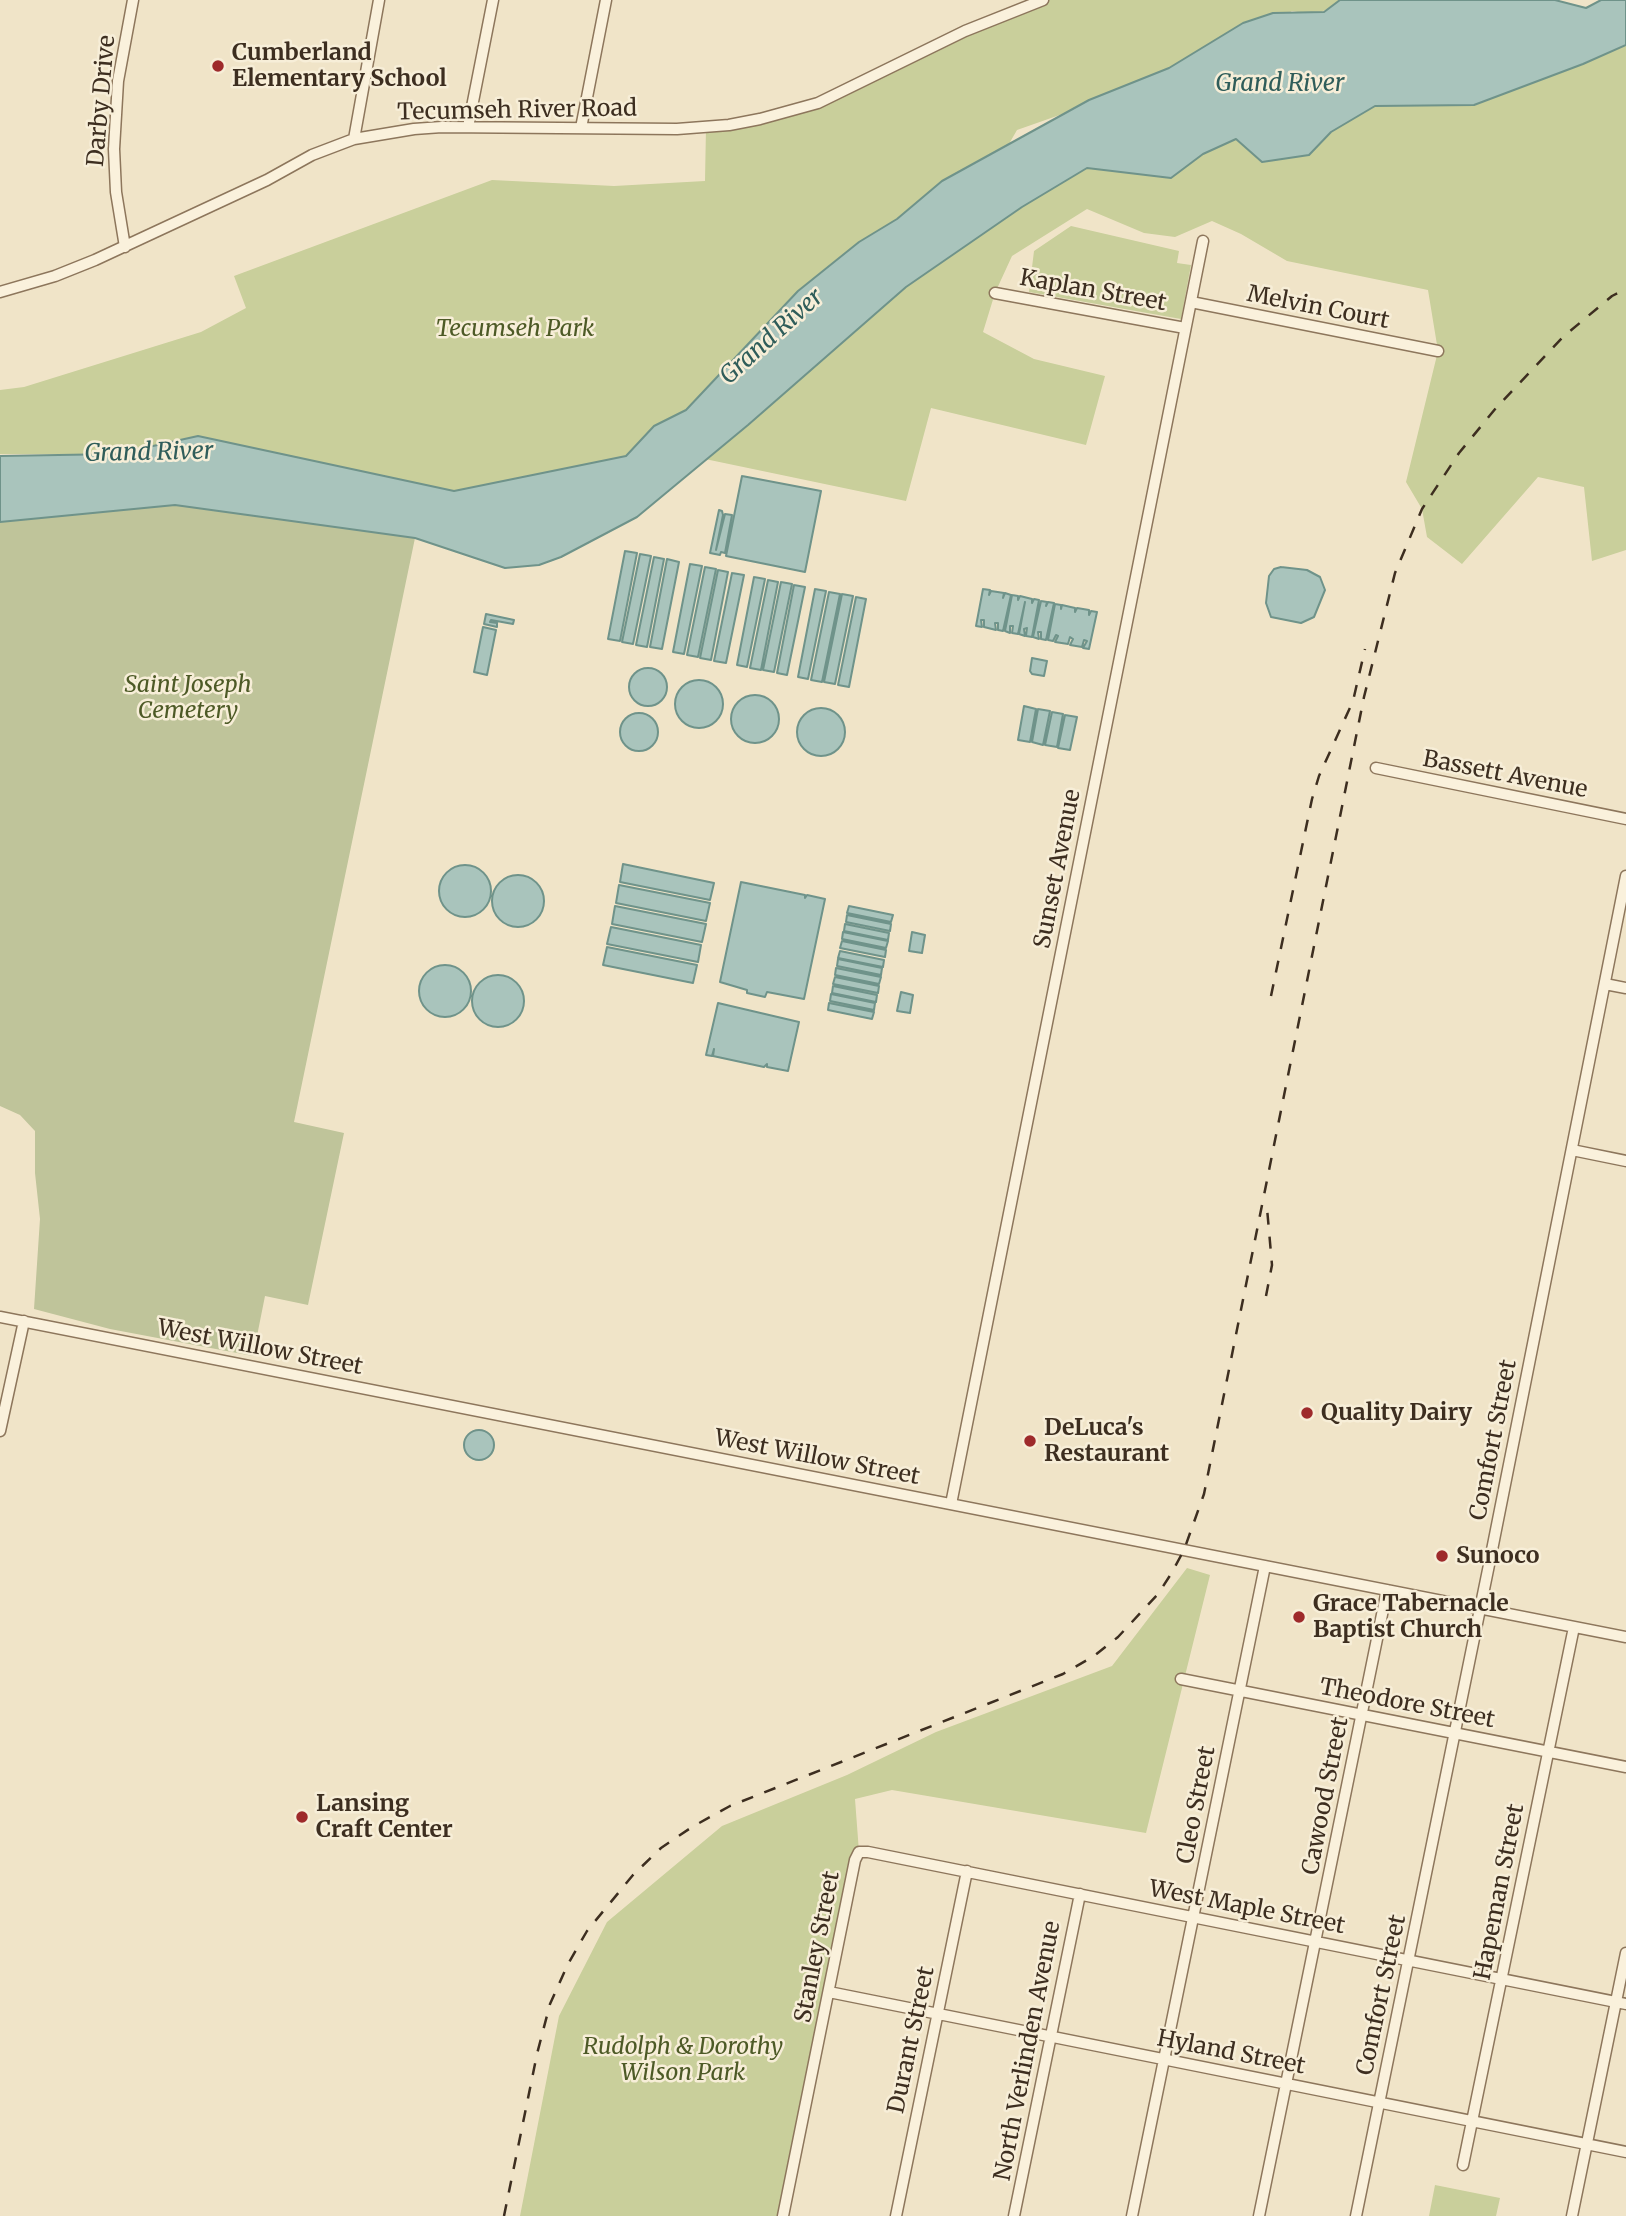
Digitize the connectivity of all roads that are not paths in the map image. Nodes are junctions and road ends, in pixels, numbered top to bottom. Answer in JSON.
{"nodes":[{"id":1,"x":133,"y":0,"type":"edge"},
{"id":2,"x":379,"y":0,"type":"edge"},
{"id":3,"x":493,"y":0,"type":"edge"},
{"id":4,"x":606,"y":0,"type":"edge"},
{"id":5,"x":1043,"y":0,"type":"edge"},
{"id":6,"x":468,"y":127,"type":"junction"},
{"id":7,"x":581,"y":128,"type":"junction"},
{"id":8,"x":354,"y":139,"type":"junction"},
{"id":9,"x":1203,"y":241,"type":"dead end"},
{"id":10,"x":125,"y":247,"type":"junction"},
{"id":11,"x":0,"y":292,"type":"edge"},
{"id":12,"x":995,"y":293,"type":"dead end"},
{"id":13,"x":1191,"y":302,"type":"junction"},
{"id":14,"x":1185,"y":328,"type":"junction"},
{"id":15,"x":1438,"y":351,"type":"dead end"},
{"id":16,"x":1376,"y":768,"type":"dead end"},
{"id":17,"x":1626,"y":819,"type":"edge"},
{"id":18,"x":1626,"y":876,"type":"edge"},
{"id":19,"x":1605,"y":984,"type":"junction"},
{"id":20,"x":1626,"y":988,"type":"edge"},
{"id":21,"x":1572,"y":1150,"type":"junction"},
{"id":22,"x":1626,"y":1161,"type":"edge"},
{"id":23,"x":0,"y":1317,"type":"edge"},
{"id":24,"x":23,"y":1321,"type":"junction"},
{"id":25,"x":2,"y":1409,"type":"edge"},
{"id":26,"x":0,"y":1431,"type":"edge"},
{"id":27,"x":951,"y":1504,"type":"junction"},
{"id":28,"x":1265,"y":1566,"type":"junction"},
{"id":29,"x":1387,"y":1590,"type":"junction"},
{"id":30,"x":1480,"y":1608,"type":"junction"},
{"id":31,"x":1574,"y":1627,"type":"junction"},
{"id":32,"x":1626,"y":1637,"type":"edge"},
{"id":33,"x":1181,"y":1679,"type":"dead end"},
{"id":34,"x":1240,"y":1690,"type":"junction"},
{"id":35,"x":1362,"y":1714,"type":"junction"},
{"id":36,"x":1455,"y":1733,"type":"junction"},
{"id":37,"x":1548,"y":1751,"type":"junction"},
{"id":38,"x":1626,"y":1767,"type":"edge"},
{"id":39,"x":859,"y":1852,"type":"joint"},
{"id":40,"x":967,"y":1871,"type":"junction"},
{"id":41,"x":1080,"y":1894,"type":"junction"},
{"id":42,"x":1194,"y":1917,"type":"junction"},
{"id":43,"x":1316,"y":1942,"type":"junction"},
{"id":44,"x":1626,"y":1953,"type":"edge"},
{"id":45,"x":1408,"y":1960,"type":"junction"},
{"id":46,"x":1503,"y":1979,"type":"junction"},
{"id":47,"x":829,"y":1992,"type":"junction"},
{"id":48,"x":1621,"y":2003,"type":"edge"},
{"id":49,"x":937,"y":2014,"type":"junction"},
{"id":50,"x":1050,"y":2037,"type":"junction"},
{"id":51,"x":1164,"y":2059,"type":"junction"},
{"id":52,"x":1286,"y":2084,"type":"junction"},
{"id":53,"x":1379,"y":2103,"type":"junction"},
{"id":54,"x":1473,"y":2122,"type":"junction"},
{"id":55,"x":1587,"y":2145,"type":"junction"},
{"id":56,"x":1626,"y":2152,"type":"edge"},
{"id":57,"x":1463,"y":2165,"type":"dead end"},
{"id":58,"x":783,"y":2216,"type":"edge"},
{"id":59,"x":896,"y":2216,"type":"edge"},
{"id":60,"x":1014,"y":2216,"type":"edge"},
{"id":61,"x":1132,"y":2216,"type":"edge"},
{"id":62,"x":1259,"y":2216,"type":"edge"},
{"id":63,"x":1356,"y":2216,"type":"edge"},
{"id":64,"x":1572,"y":2216,"type":"edge"}],
"edges":[{"from":1,"to":10,"type":"street","name":"Darby Drive"},
{"from":2,"to":8,"type":"street"},
{"from":3,"to":6,"type":"street"},
{"from":4,"to":7,"type":"street"},
{"from":5,"to":7,"type":"street","name":"Tecumseh River Road"},
{"from":6,"to":7,"type":"street","name":"Tecumseh River Road"},
{"from":6,"to":8,"type":"street","name":"Tecumseh River Road"},
{"from":8,"to":10,"type":"street","name":"Tecumseh River Road"},
{"from":9,"to":13,"type":"street","name":"Sunset Avenue"},
{"from":10,"to":11,"type":"street","name":"Tecumseh River Road"},
{"from":12,"to":14,"type":"street","name":"Kaplan Street"},
{"from":13,"to":14,"type":"street","name":"Sunset Avenue"},
{"from":13,"to":15,"type":"street","name":"Melvin Court"},
{"from":14,"to":27,"type":"street","name":"Sunset Avenue"},
{"from":16,"to":17,"type":"street","name":"Bassett Avenue"},
{"from":18,"to":19,"type":"street","name":"Comfort Street"},
{"from":19,"to":20,"type":"street"},
{"from":19,"to":21,"type":"street","name":"Comfort Street"},
{"from":21,"to":22,"type":"street"},
{"from":21,"to":30,"type":"street","name":"Comfort Street"},
{"from":23,"to":24,"type":"street","name":"West Willow Street"},
{"from":24,"to":25,"type":"street"},
{"from":24,"to":27,"type":"street","name":"West Willow Street"},
{"from":25,"to":26,"type":"street"},
{"from":27,"to":28,"type":"street","name":"West Willow Street"},
{"from":28,"to":29,"type":"street","name":"West Willow Street"},
{"from":28,"to":34,"type":"street","name":"Cleo Street"},
{"from":29,"to":30,"type":"street","name":"West Willow Street"},
{"from":29,"to":35,"type":"street","name":"Cawood Street"},
{"from":30,"to":31,"type":"street","name":"West Willow Street"},
{"from":30,"to":36,"type":"street","name":"Comfort Street"},
{"from":31,"to":32,"type":"street","name":"West Willow Street"},
{"from":31,"to":37,"type":"street","name":"Hapeman Street"},
{"from":33,"to":34,"type":"street","name":"Theodore Street"},
{"from":34,"to":35,"type":"street","name":"Theodore Street"},
{"from":34,"to":42,"type":"street","name":"Cleo Street"},
{"from":35,"to":36,"type":"street","name":"Theodore Street"},
{"from":35,"to":43,"type":"street","name":"Cawood Street"},
{"from":36,"to":37,"type":"street","name":"Theodore Street"},
{"from":36,"to":45,"type":"street","name":"Comfort Street"},
{"from":37,"to":38,"type":"street","name":"Theodore Street"},
{"from":37,"to":46,"type":"street","name":"Hapeman Street"},
{"from":39,"to":40,"type":"street","name":"West Maple Street"},
{"from":39,"to":47,"type":"street","name":"Stanley Street"},
{"from":40,"to":41,"type":"street","name":"West Maple Street"},
{"from":40,"to":49,"type":"street","name":"Durant Street"},
{"from":41,"to":42,"type":"street","name":"West Maple Street"},
{"from":41,"to":50,"type":"street","name":"North Verlinden Avenue"},
{"from":42,"to":43,"type":"street","name":"West Maple Street"},
{"from":42,"to":51,"type":"street","name":"Cleo Street"},
{"from":43,"to":45,"type":"street","name":"West Maple Street"},
{"from":43,"to":52,"type":"street","name":"Cawood Street"},
{"from":44,"to":48,"type":"street"},
{"from":45,"to":46,"type":"street","name":"West Maple Street"},
{"from":45,"to":53,"type":"street","name":"Comfort Street"},
{"from":46,"to":48,"type":"street","name":"West Maple Street"},
{"from":46,"to":54,"type":"street","name":"Hapeman Street"},
{"from":47,"to":49,"type":"street","name":"Hyland Street"},
{"from":47,"to":58,"type":"street","name":"Stanley Street"},
{"from":48,"to":55,"type":"street"},
{"from":49,"to":50,"type":"street","name":"Hyland Street"},
{"from":49,"to":59,"type":"street","name":"Durant Street"},
{"from":50,"to":51,"type":"street","name":"Hyland Street"},
{"from":50,"to":60,"type":"street","name":"North Verlinden Avenue"},
{"from":51,"to":52,"type":"street","name":"Hyland Street"},
{"from":51,"to":61,"type":"street","name":"Cleo Street"},
{"from":52,"to":53,"type":"street","name":"Hyland Street"},
{"from":52,"to":62,"type":"street","name":"Cawood Street"},
{"from":53,"to":54,"type":"street","name":"Hyland Street"},
{"from":53,"to":63,"type":"street","name":"Comfort Street"},
{"from":54,"to":55,"type":"street","name":"Hyland Street"},
{"from":54,"to":57,"type":"street","name":"Hapeman Street"},
{"from":55,"to":56,"type":"street","name":"Hyland Street"},
{"from":55,"to":64,"type":"street"}]}
